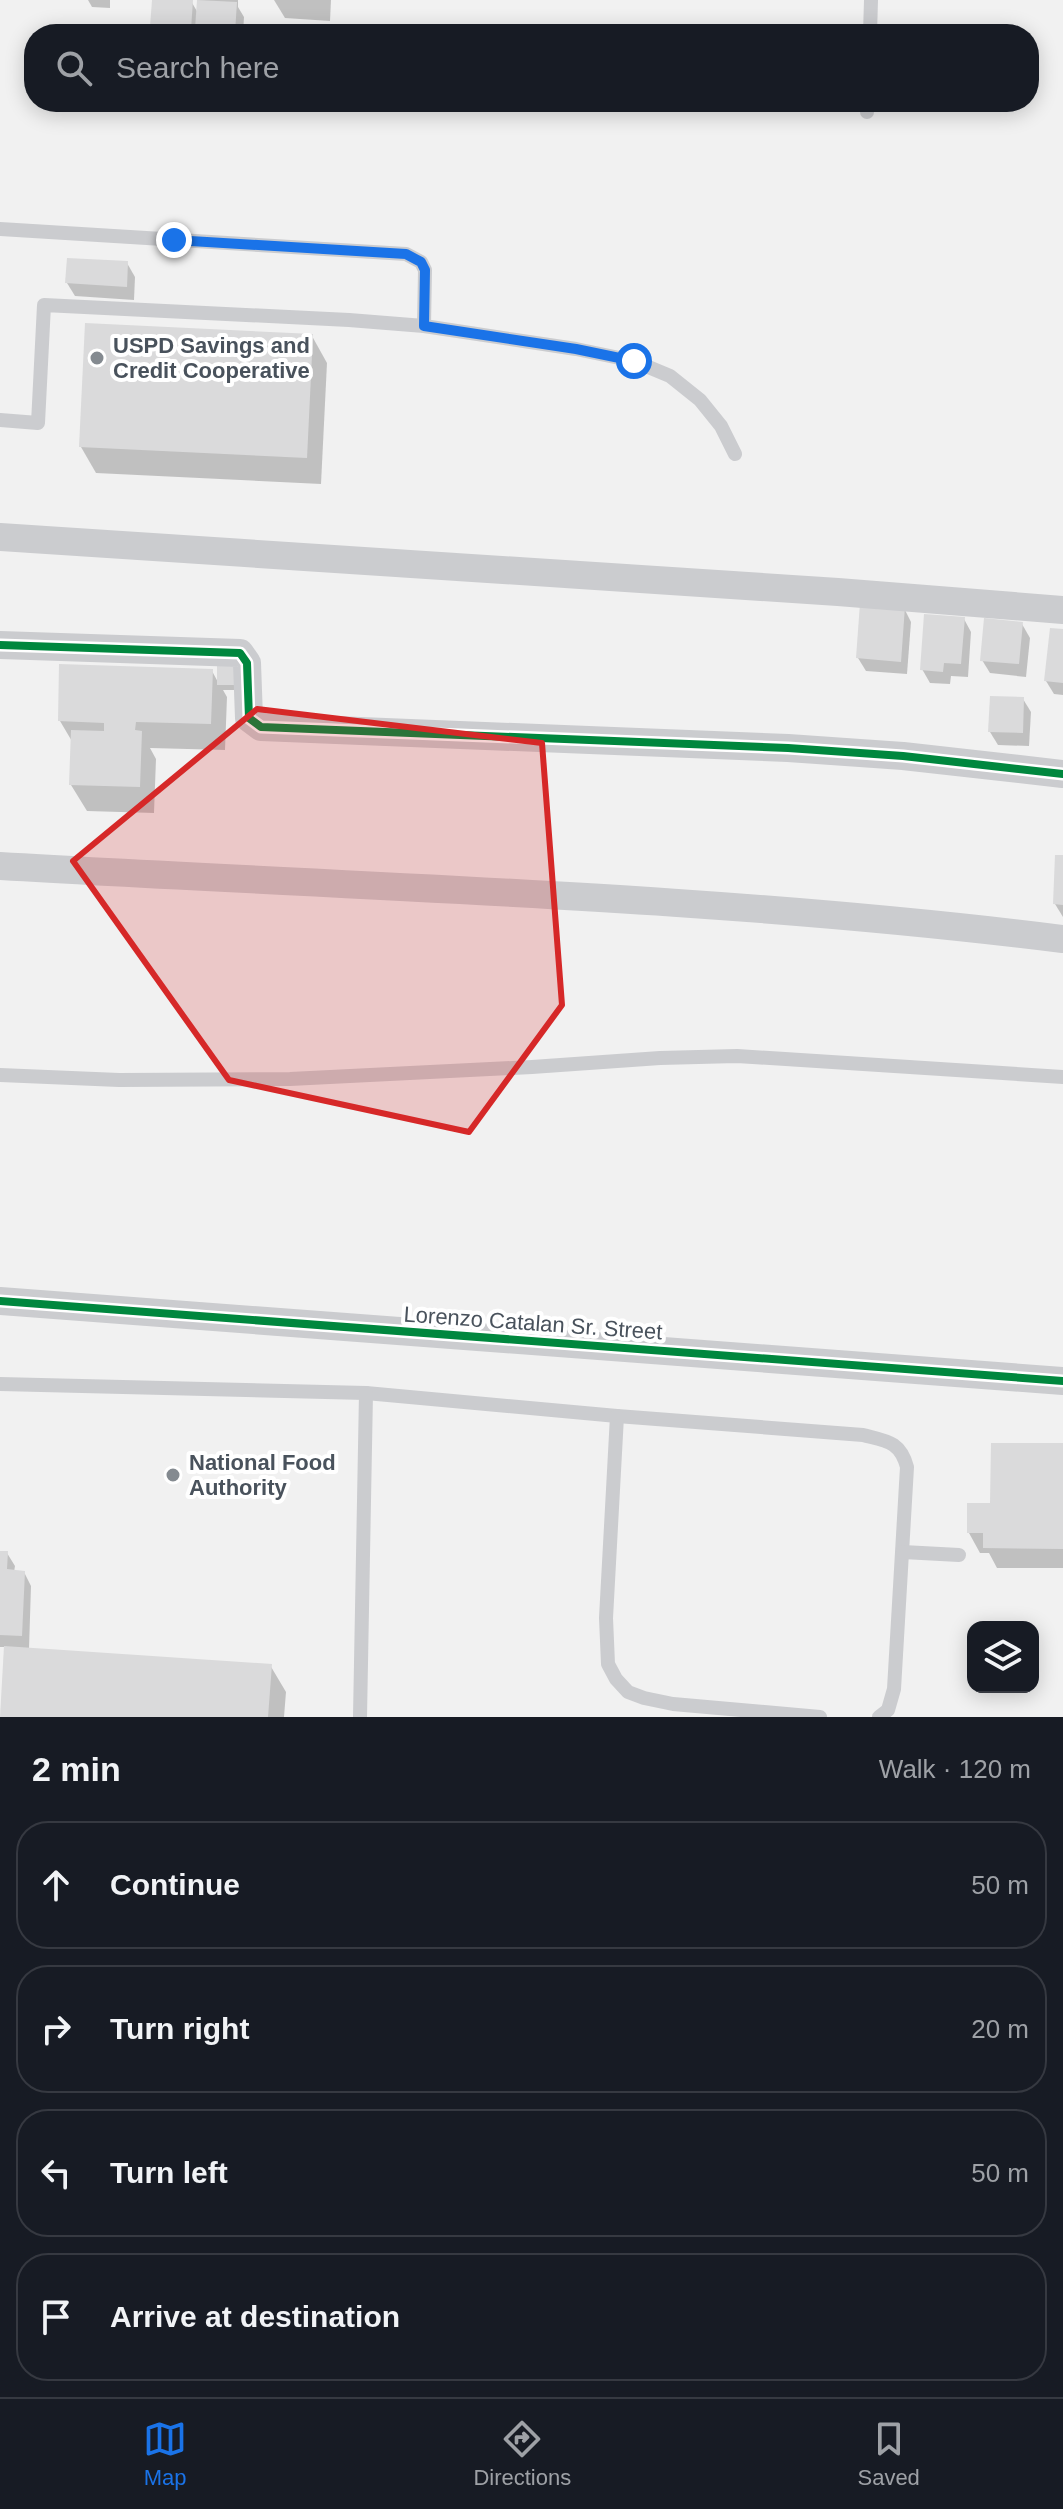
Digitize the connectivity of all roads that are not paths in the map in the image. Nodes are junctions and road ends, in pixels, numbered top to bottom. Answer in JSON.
{"nodes":[{"id":1,"x":871,"y":0,"type":"edge"},
{"id":2,"x":870,"y":24,"type":"edge"},
{"id":3,"x":0,"y":229,"type":"edge"},
{"id":4,"x":424,"y":326,"type":"junction"},
{"id":5,"x":0,"y":420,"type":"edge"},
{"id":6,"x":735,"y":454,"type":"dead end"},
{"id":7,"x":0,"y":537,"type":"edge"},
{"id":8,"x":1063,"y":610,"type":"edge"},
{"id":9,"x":0,"y":645,"type":"edge"},
{"id":10,"x":1063,"y":774,"type":"edge"},
{"id":11,"x":0,"y":866,"type":"edge"},
{"id":12,"x":1063,"y":939,"type":"edge"},
{"id":13,"x":0,"y":1075,"type":"edge"},
{"id":14,"x":1063,"y":1077,"type":"edge"},
{"id":15,"x":0,"y":1301,"type":"edge"},
{"id":16,"x":1063,"y":1381,"type":"edge"},
{"id":17,"x":0,"y":1384,"type":"edge"},
{"id":18,"x":366,"y":1393,"type":"junction"},
{"id":19,"x":617,"y":1416,"type":"junction"},
{"id":20,"x":903,"y":1552,"type":"junction"},
{"id":21,"x":959,"y":1555,"type":"dead end"},
{"id":22,"x":360,"y":1717,"type":"edge"},
{"id":23,"x":820,"y":1717,"type":"edge"},
{"id":24,"x":879,"y":1717,"type":"edge"}],
"edges":[{"from":1,"to":2,"type":"lane"},
{"from":3,"to":4,"type":"lane"},
{"from":4,"to":5,"type":"lane"},
{"from":4,"to":6,"type":"lane"},
{"from":7,"to":8,"type":"street"},
{"from":9,"to":10,"type":"street"},
{"from":11,"to":12,"type":"street"},
{"from":13,"to":14,"type":"lane"},
{"from":15,"to":16,"type":"street","name":"Lorenzo Catalan Sr. Street"},
{"from":17,"to":18,"type":"lane"},
{"from":18,"to":19,"type":"lane"},
{"from":18,"to":22,"type":"lane"},
{"from":19,"to":20,"type":"lane"},
{"from":19,"to":23,"type":"lane"},
{"from":20,"to":21,"type":"lane"},
{"from":20,"to":24,"type":"lane"}]}
